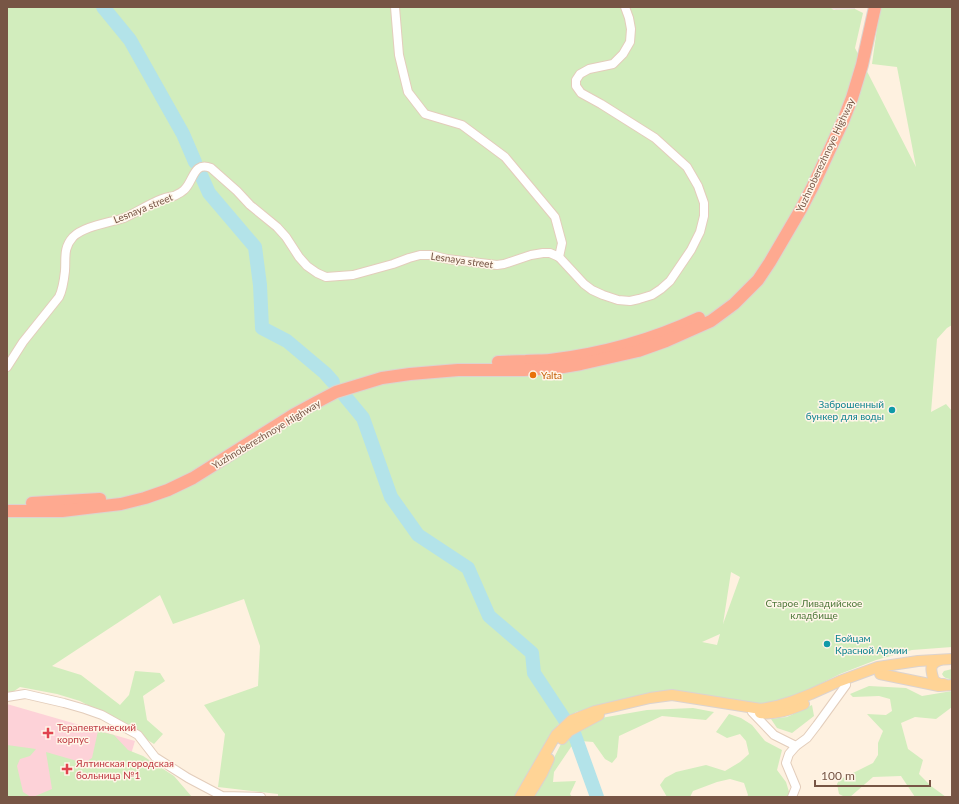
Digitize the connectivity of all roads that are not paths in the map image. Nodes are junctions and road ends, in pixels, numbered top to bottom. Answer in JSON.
{"nodes":[{"id":1,"x":395,"y":7,"type":"edge"},
{"id":2,"x":625,"y":7,"type":"edge"},
{"id":3,"x":871,"y":8,"type":"edge"},
{"id":4,"x":559,"y":257,"type":"junction"},
{"id":5,"x":7,"y":367,"type":"edge"},
{"id":6,"x":7,"y":504,"type":"edge"},
{"id":7,"x":7,"y":511,"type":"edge"},
{"id":8,"x":952,"y":659,"type":"edge"},
{"id":9,"x":952,"y":662,"type":"edge"},
{"id":10,"x":938,"y":663,"type":"junction"},
{"id":11,"x":879,"y":671,"type":"junction"},
{"id":12,"x":890,"y":671,"type":"junction"},
{"id":13,"x":857,"y":675,"type":"junction"},
{"id":14,"x":846,"y":685,"type":"junction"},
{"id":15,"x":951,"y":685,"type":"edge"},
{"id":16,"x":939,"y":686,"type":"junction"},
{"id":17,"x":7,"y":697,"type":"edge"},
{"id":18,"x":751,"y":710,"type":"junction"},
{"id":19,"x":796,"y":746,"type":"junction"},
{"id":20,"x":261,"y":797,"type":"edge"},
{"id":21,"x":520,"y":797,"type":"edge"},
{"id":22,"x":528,"y":797,"type":"edge"},
{"id":23,"x":792,"y":797,"type":"edge"}],
"edges":[{"from":1,"to":4,"type":"street"},
{"from":2,"to":4,"type":"street"},
{"from":3,"to":6,"type":"highway","name":"Yuzhnoberezhnoye Highway"},
{"from":3,"to":7,"type":"highway","name":"Yuzhnoberezhnoye Highway"},
{"from":4,"to":5,"type":"street","name":"Lesnaya street"},
{"from":8,"to":10,"type":"main road"},
{"from":9,"to":10,"type":"main road"},
{"from":10,"to":11,"type":"main road"},
{"from":10,"to":12,"type":"main road"},
{"from":10,"to":15,"type":"main road"},
{"from":11,"to":12,"type":"main road"},
{"from":11,"to":13,"type":"main road"},
{"from":11,"to":14,"type":"main road"},
{"from":11,"to":16,"type":"main road"},
{"from":12,"to":16,"type":"main road"},
{"from":13,"to":14,"type":"main road"},
{"from":13,"to":18,"type":"main road"},
{"from":14,"to":18,"type":"main road"},
{"from":14,"to":19,"type":"street"},
{"from":15,"to":16,"type":"main road"},
{"from":17,"to":20,"type":"street"},
{"from":18,"to":19,"type":"street"},
{"from":18,"to":21,"type":"main road"},
{"from":18,"to":22,"type":"main road"},
{"from":19,"to":23,"type":"street"}]}
